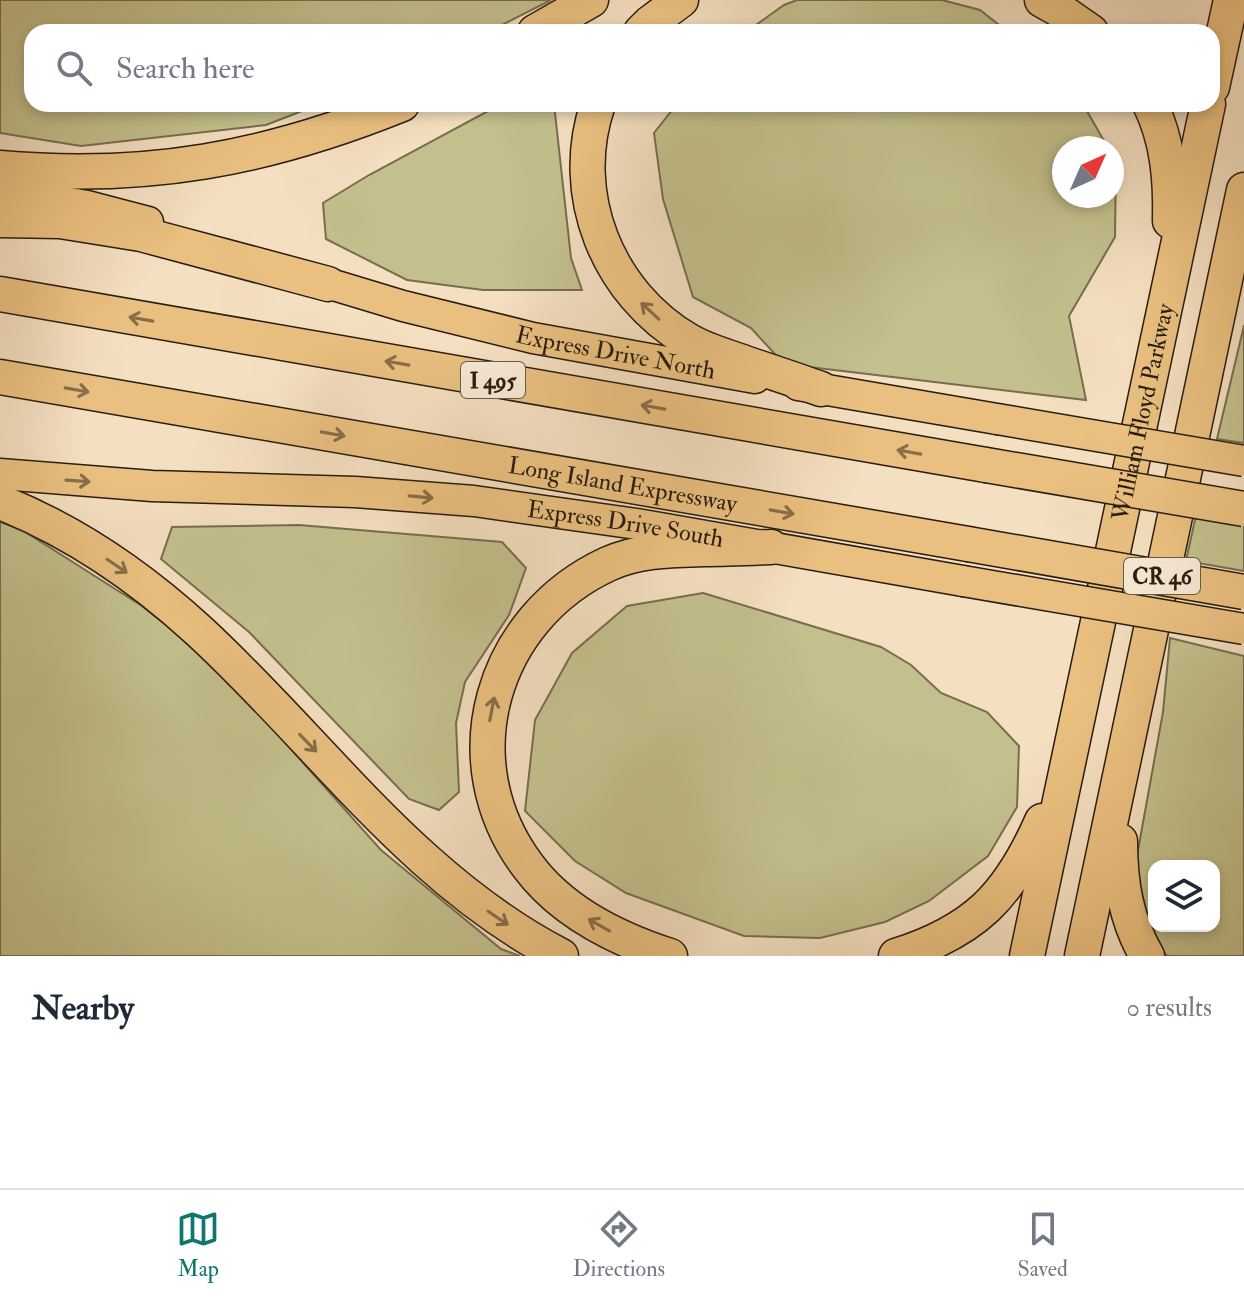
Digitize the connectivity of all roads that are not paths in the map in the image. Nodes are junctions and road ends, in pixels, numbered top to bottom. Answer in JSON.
{"nodes":[{"id":1,"x":591,"y":0,"type":"edge"},
{"id":2,"x":681,"y":0,"type":"edge"},
{"id":3,"x":1042,"y":0,"type":"edge"},
{"id":4,"x":1231,"y":0,"type":"edge"},
{"id":5,"x":549,"y":24,"type":"edge"},
{"id":6,"x":650,"y":24,"type":"edge"},
{"id":7,"x":1080,"y":24,"type":"edge"},
{"id":8,"x":1220,"y":50,"type":"edge"},
{"id":9,"x":380,"y":112,"type":"edge"},
{"id":10,"x":596,"y":112,"type":"edge"},
{"id":11,"x":1153,"y":112,"type":"edge"},
{"id":12,"x":1206,"y":112,"type":"edge"},
{"id":13,"x":0,"y":168,"type":"edge"},
{"id":14,"x":1244,"y":190,"type":"edge"},
{"id":15,"x":0,"y":191,"type":"edge"},
{"id":16,"x":0,"y":220,"type":"edge"},
{"id":17,"x":1244,"y":244,"type":"edge"},
{"id":18,"x":328,"y":284,"type":"junction"},
{"id":19,"x":0,"y":294,"type":"edge"},
{"id":20,"x":1166,"y":304,"type":"junction"},
{"id":21,"x":1216,"y":321,"type":"junction"},
{"id":22,"x":0,"y":377,"type":"edge"},
{"id":23,"x":821,"y":389,"type":"junction"},
{"id":24,"x":1244,"y":461,"type":"edge"},
{"id":25,"x":0,"y":474,"type":"edge"},
{"id":26,"x":0,"y":502,"type":"edge"},
{"id":27,"x":1244,"y":509,"type":"edge"},
{"id":28,"x":771,"y":547,"type":"junction"},
{"id":29,"x":1244,"y":592,"type":"edge"},
{"id":30,"x":1244,"y":629,"type":"edge"},
{"id":31,"x":1068,"y":762,"type":"junction"},
{"id":32,"x":1122,"y":766,"type":"junction"},
{"id":33,"x":561,"y":956,"type":"edge"},
{"id":34,"x":670,"y":956,"type":"edge"},
{"id":35,"x":896,"y":956,"type":"edge"},
{"id":36,"x":1027,"y":956,"type":"edge"},
{"id":37,"x":1082,"y":956,"type":"edge"},
{"id":38,"x":1147,"y":956,"type":"edge"}],
"edges":[{"from":1,"to":5,"type":"highway"},
{"from":2,"to":6,"type":"highway"},
{"from":3,"to":7,"type":"highway"},
{"from":4,"to":8,"type":"highway"},
{"from":9,"to":13,"type":"highway"},
{"from":23,"to":10,"type":"highway","one_way":true},
{"from":11,"to":20,"type":"highway"},
{"from":12,"to":20,"type":"highway","name":"William Floyd Parkway","number":"CR 46"},
{"from":14,"to":21,"type":"highway","number":"CR 46"},
{"from":15,"to":18,"type":"main road","name":"Express Drive North"},
{"from":16,"to":18,"type":"highway"},
{"from":17,"to":21,"type":"highway"},
{"from":18,"to":23,"type":"main road","name":"Express Drive North"},
{"from":27,"to":19,"type":"highway","number":"I 495","one_way":true,"bridge":true},
{"from":20,"to":31,"type":"highway","name":"William Floyd Parkway","number":"CR 46"},
{"from":21,"to":32,"type":"highway","number":"CR 46"},
{"from":22,"to":29,"type":"highway","name":"Long Island Expressway","one_way":true,"bridge":true},
{"from":23,"to":24,"type":"main road","name":"Express Drive North","bridge":true},
{"from":25,"to":28,"type":"main road","name":"Express Drive South","one_way":true},
{"from":26,"to":33,"type":"highway","one_way":true},
{"from":28,"to":30,"type":"main road","name":"Express Drive South","bridge":true},
{"from":34,"to":28,"type":"highway","one_way":true},
{"from":31,"to":35,"type":"highway"},
{"from":31,"to":36,"type":"highway","name":"William Floyd Parkway","number":"CR 46"},
{"from":32,"to":37,"type":"highway","number":"CR 46"},
{"from":32,"to":38,"type":"highway"}]}
